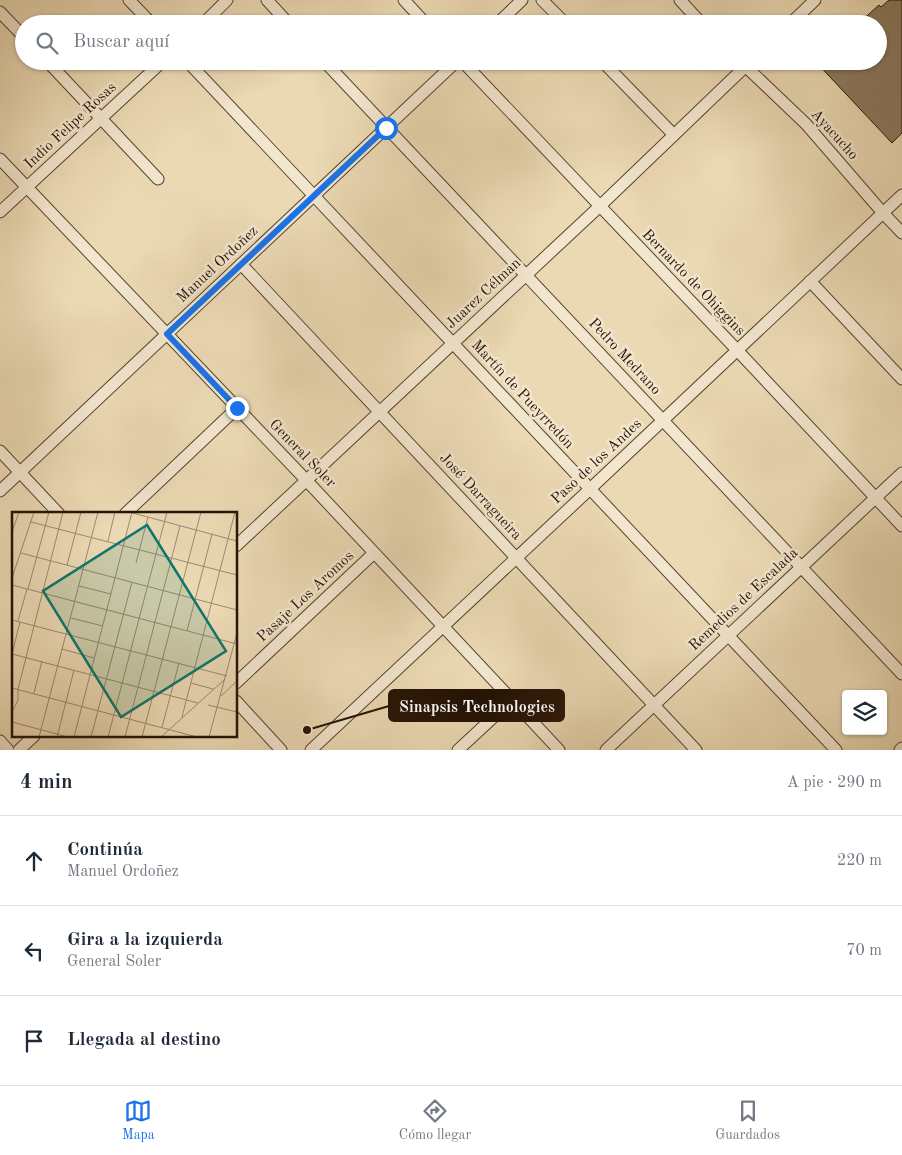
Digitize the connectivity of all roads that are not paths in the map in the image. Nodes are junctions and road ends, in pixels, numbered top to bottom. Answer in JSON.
{"nodes":[{"id":1,"x":129,"y":0,"type":"edge"},
{"id":2,"x":227,"y":0,"type":"edge"},
{"id":3,"x":267,"y":0,"type":"edge"},
{"id":4,"x":404,"y":0,"type":"edge"},
{"id":5,"x":522,"y":0,"type":"edge"},
{"id":6,"x":542,"y":0,"type":"edge"},
{"id":7,"x":680,"y":0,"type":"edge"},
{"id":8,"x":815,"y":0,"type":"edge"},
{"id":9,"x":0,"y":12,"type":"edge"},
{"id":10,"x":143,"y":15,"type":"edge"},
{"id":11,"x":211,"y":15,"type":"edge"},
{"id":12,"x":281,"y":15,"type":"edge"},
{"id":13,"x":418,"y":15,"type":"edge"},
{"id":14,"x":506,"y":15,"type":"edge"},
{"id":15,"x":557,"y":15,"type":"edge"},
{"id":16,"x":694,"y":15,"type":"edge"},
{"id":17,"x":799,"y":15,"type":"edge"},
{"id":18,"x":15,"y":28,"type":"edge"},
{"id":19,"x":55,"y":70,"type":"edge"},
{"id":20,"x":153,"y":70,"type":"edge"},
{"id":21,"x":195,"y":70,"type":"edge"},
{"id":22,"x":332,"y":70,"type":"edge"},
{"id":23,"x":447,"y":70,"type":"edge"},
{"id":24,"x":471,"y":70,"type":"edge"},
{"id":25,"x":611,"y":70,"type":"edge"},
{"id":26,"x":738,"y":70,"type":"edge"},
{"id":27,"x":752,"y":70,"type":"edge"},
{"id":28,"x":101,"y":119,"type":"junction"},
{"id":29,"x":386,"y":128,"type":"junction"},
{"id":30,"x":674,"y":135,"type":"junction"},
{"id":31,"x":0,"y":159,"type":"edge"},
{"id":32,"x":158,"y":179,"type":"dead end"},
{"id":33,"x":26,"y":187,"type":"junction"},
{"id":34,"x":902,"y":194,"type":"edge"},
{"id":35,"x":314,"y":196,"type":"junction"},
{"id":36,"x":600,"y":206,"type":"junction"},
{"id":37,"x":0,"y":212,"type":"edge"},
{"id":38,"x":883,"y":213,"type":"junction"},
{"id":39,"x":902,"y":233,"type":"edge"},
{"id":40,"x":241,"y":264,"type":"junction"},
{"id":41,"x":526,"y":274,"type":"junction"},
{"id":42,"x":810,"y":281,"type":"junction"},
{"id":43,"x":167,"y":334,"type":"junction"},
{"id":44,"x":453,"y":344,"type":"junction"},
{"id":45,"x":736,"y":350,"type":"junction"},
{"id":46,"x":902,"y":379,"type":"edge"},
{"id":47,"x":237,"y":408,"type":"junction"},
{"id":48,"x":379,"y":412,"type":"junction"},
{"id":49,"x":663,"y":420,"type":"junction"},
{"id":50,"x":0,"y":451,"type":"edge"},
{"id":51,"x":20,"y":472,"type":"junction"},
{"id":52,"x":902,"y":473,"type":"edge"},
{"id":53,"x":307,"y":481,"type":"junction"},
{"id":54,"x":590,"y":490,"type":"junction"},
{"id":55,"x":0,"y":491,"type":"edge"},
{"id":56,"x":875,"y":498,"type":"junction"},
{"id":57,"x":57,"y":512,"type":"edge"},
{"id":58,"x":127,"y":512,"type":"edge"},
{"id":59,"x":902,"y":526,"type":"edge"},
{"id":60,"x":238,"y":544,"type":"edge"},
{"id":61,"x":374,"y":553,"type":"junction"},
{"id":62,"x":516,"y":557,"type":"junction"},
{"id":63,"x":802,"y":567,"type":"junction"},
{"id":64,"x":442,"y":627,"type":"junction"},
{"id":65,"x":728,"y":636,"type":"junction"},
{"id":66,"x":902,"y":674,"type":"edge"},
{"id":67,"x":238,"y":681,"type":"edge"},
{"id":68,"x":512,"y":700,"type":"junction"},
{"id":69,"x":238,"y":703,"type":"edge"},
{"id":70,"x":654,"y":704,"type":"junction"},
{"id":71,"x":32,"y":738,"type":"edge"},
{"id":72,"x":0,"y":742,"type":"edge"},
{"id":73,"x":8,"y":750,"type":"edge"},
{"id":74,"x":19,"y":750,"type":"edge"},
{"id":75,"x":281,"y":750,"type":"edge"},
{"id":76,"x":311,"y":750,"type":"edge"},
{"id":77,"x":458,"y":750,"type":"edge"},
{"id":78,"x":559,"y":750,"type":"edge"},
{"id":79,"x":606,"y":750,"type":"edge"},
{"id":80,"x":696,"y":750,"type":"edge"},
{"id":81,"x":836,"y":750,"type":"edge"}],
"edges":[{"from":1,"to":10,"type":"street"},
{"from":2,"to":11,"type":"street"},
{"from":3,"to":12,"type":"street"},
{"from":4,"to":13,"type":"street"},
{"from":5,"to":14,"type":"street"},
{"from":6,"to":15,"type":"street"},
{"from":7,"to":16,"type":"street"},
{"from":8,"to":17,"type":"street"},
{"from":9,"to":18,"type":"street"},
{"from":19,"to":28,"type":"street"},
{"from":20,"to":28,"type":"street","name":"Indio Felipe Rosas"},
{"from":21,"to":35,"type":"street","name":"Martín de Pueyrredón"},
{"from":22,"to":29,"type":"street","name":"Pedro Medrano"},
{"from":23,"to":29,"type":"street","name":"Manuel Ordoñez"},
{"from":24,"to":36,"type":"street","name":"Bernardo de Ohiggins"},
{"from":25,"to":30,"type":"street"},
{"from":26,"to":30,"type":"street","name":"Juarez Célman"},
{"from":27,"to":38,"type":"street","name":"Ayacucho"},
{"from":28,"to":32,"type":"street"},
{"from":28,"to":33,"type":"street","name":"Indio Felipe Rosas"},
{"from":29,"to":35,"type":"street","name":"Manuel Ordoñez"},
{"from":29,"to":41,"type":"street","name":"Pedro Medrano"},
{"from":30,"to":36,"type":"street","name":"Juarez Célman"},
{"from":31,"to":33,"type":"street","name":"General Soler"},
{"from":33,"to":37,"type":"street","name":"Indio Felipe Rosas"},
{"from":33,"to":43,"type":"street","name":"General Soler"},
{"from":34,"to":38,"type":"street","name":"Paso de los Andes"},
{"from":35,"to":40,"type":"street","name":"Manuel Ordoñez"},
{"from":35,"to":44,"type":"street","name":"Martín de Pueyrredón"},
{"from":36,"to":41,"type":"street","name":"Juarez Célman"},
{"from":36,"to":45,"type":"street","name":"Bernardo de Ohiggins"},
{"from":38,"to":39,"type":"street","name":"Ayacucho"},
{"from":38,"to":42,"type":"street","name":"Paso de los Andes"},
{"from":40,"to":43,"type":"street","name":"Manuel Ordoñez"},
{"from":40,"to":48,"type":"street","name":"José Darragueira"},
{"from":41,"to":44,"type":"street","name":"Juarez Célman"},
{"from":41,"to":49,"type":"street","name":"Pedro Medrano"},
{"from":42,"to":45,"type":"street","name":"Paso de los Andes"},
{"from":42,"to":46,"type":"street"},
{"from":43,"to":47,"type":"street","name":"General Soler"},
{"from":43,"to":51,"type":"street","name":"Manuel Ordoñez"},
{"from":44,"to":48,"type":"street","name":"Juarez Célman"},
{"from":44,"to":54,"type":"street","name":"Martín de Pueyrredón"},
{"from":45,"to":49,"type":"street","name":"Paso de los Andes"},
{"from":45,"to":56,"type":"street","name":"Bernardo de Ohiggins"},
{"from":47,"to":53,"type":"street","name":"General Soler"},
{"from":47,"to":58,"type":"street"},
{"from":48,"to":53,"type":"street","name":"Juarez Célman"},
{"from":48,"to":62,"type":"street","name":"José Darragueira"},
{"from":49,"to":54,"type":"street","name":"Paso de los Andes"},
{"from":49,"to":63,"type":"street","name":"Pedro Medrano"},
{"from":50,"to":51,"type":"street"},
{"from":51,"to":55,"type":"street","name":"Manuel Ordoñez"},
{"from":51,"to":57,"type":"street"},
{"from":52,"to":56,"type":"street","name":"Remedios de Escalada"},
{"from":53,"to":60,"type":"street","name":"Juarez Célman"},
{"from":53,"to":61,"type":"street","name":"General Soler"},
{"from":54,"to":62,"type":"street","name":"Paso de los Andes"},
{"from":54,"to":65,"type":"street","name":"Martín de Pueyrredón"},
{"from":56,"to":59,"type":"street","name":"Bernardo de Ohiggins"},
{"from":56,"to":63,"type":"street","name":"Remedios de Escalada"},
{"from":61,"to":64,"type":"street","name":"General Soler"},
{"from":61,"to":67,"type":"street","name":"Pasaje Los Aromos"},
{"from":62,"to":64,"type":"street","name":"Paso de los Andes"},
{"from":62,"to":70,"type":"street","name":"José Darragueira"},
{"from":63,"to":65,"type":"street","name":"Remedios de Escalada"},
{"from":63,"to":66,"type":"street","name":"Pedro Medrano"},
{"from":64,"to":68,"type":"street","name":"General Soler"},
{"from":64,"to":76,"type":"street","name":"Paso de los Andes"},
{"from":65,"to":70,"type":"street","name":"Remedios de Escalada"},
{"from":65,"to":81,"type":"street","name":"Martín de Pueyrredón"},
{"from":68,"to":77,"type":"street"},
{"from":68,"to":78,"type":"street","name":"General Soler"},
{"from":69,"to":75,"type":"street"},
{"from":70,"to":79,"type":"street","name":"Remedios de Escalada"},
{"from":70,"to":80,"type":"street","name":"José Darragueira"},
{"from":71,"to":74,"type":"street"},
{"from":72,"to":73,"type":"street"}]}
